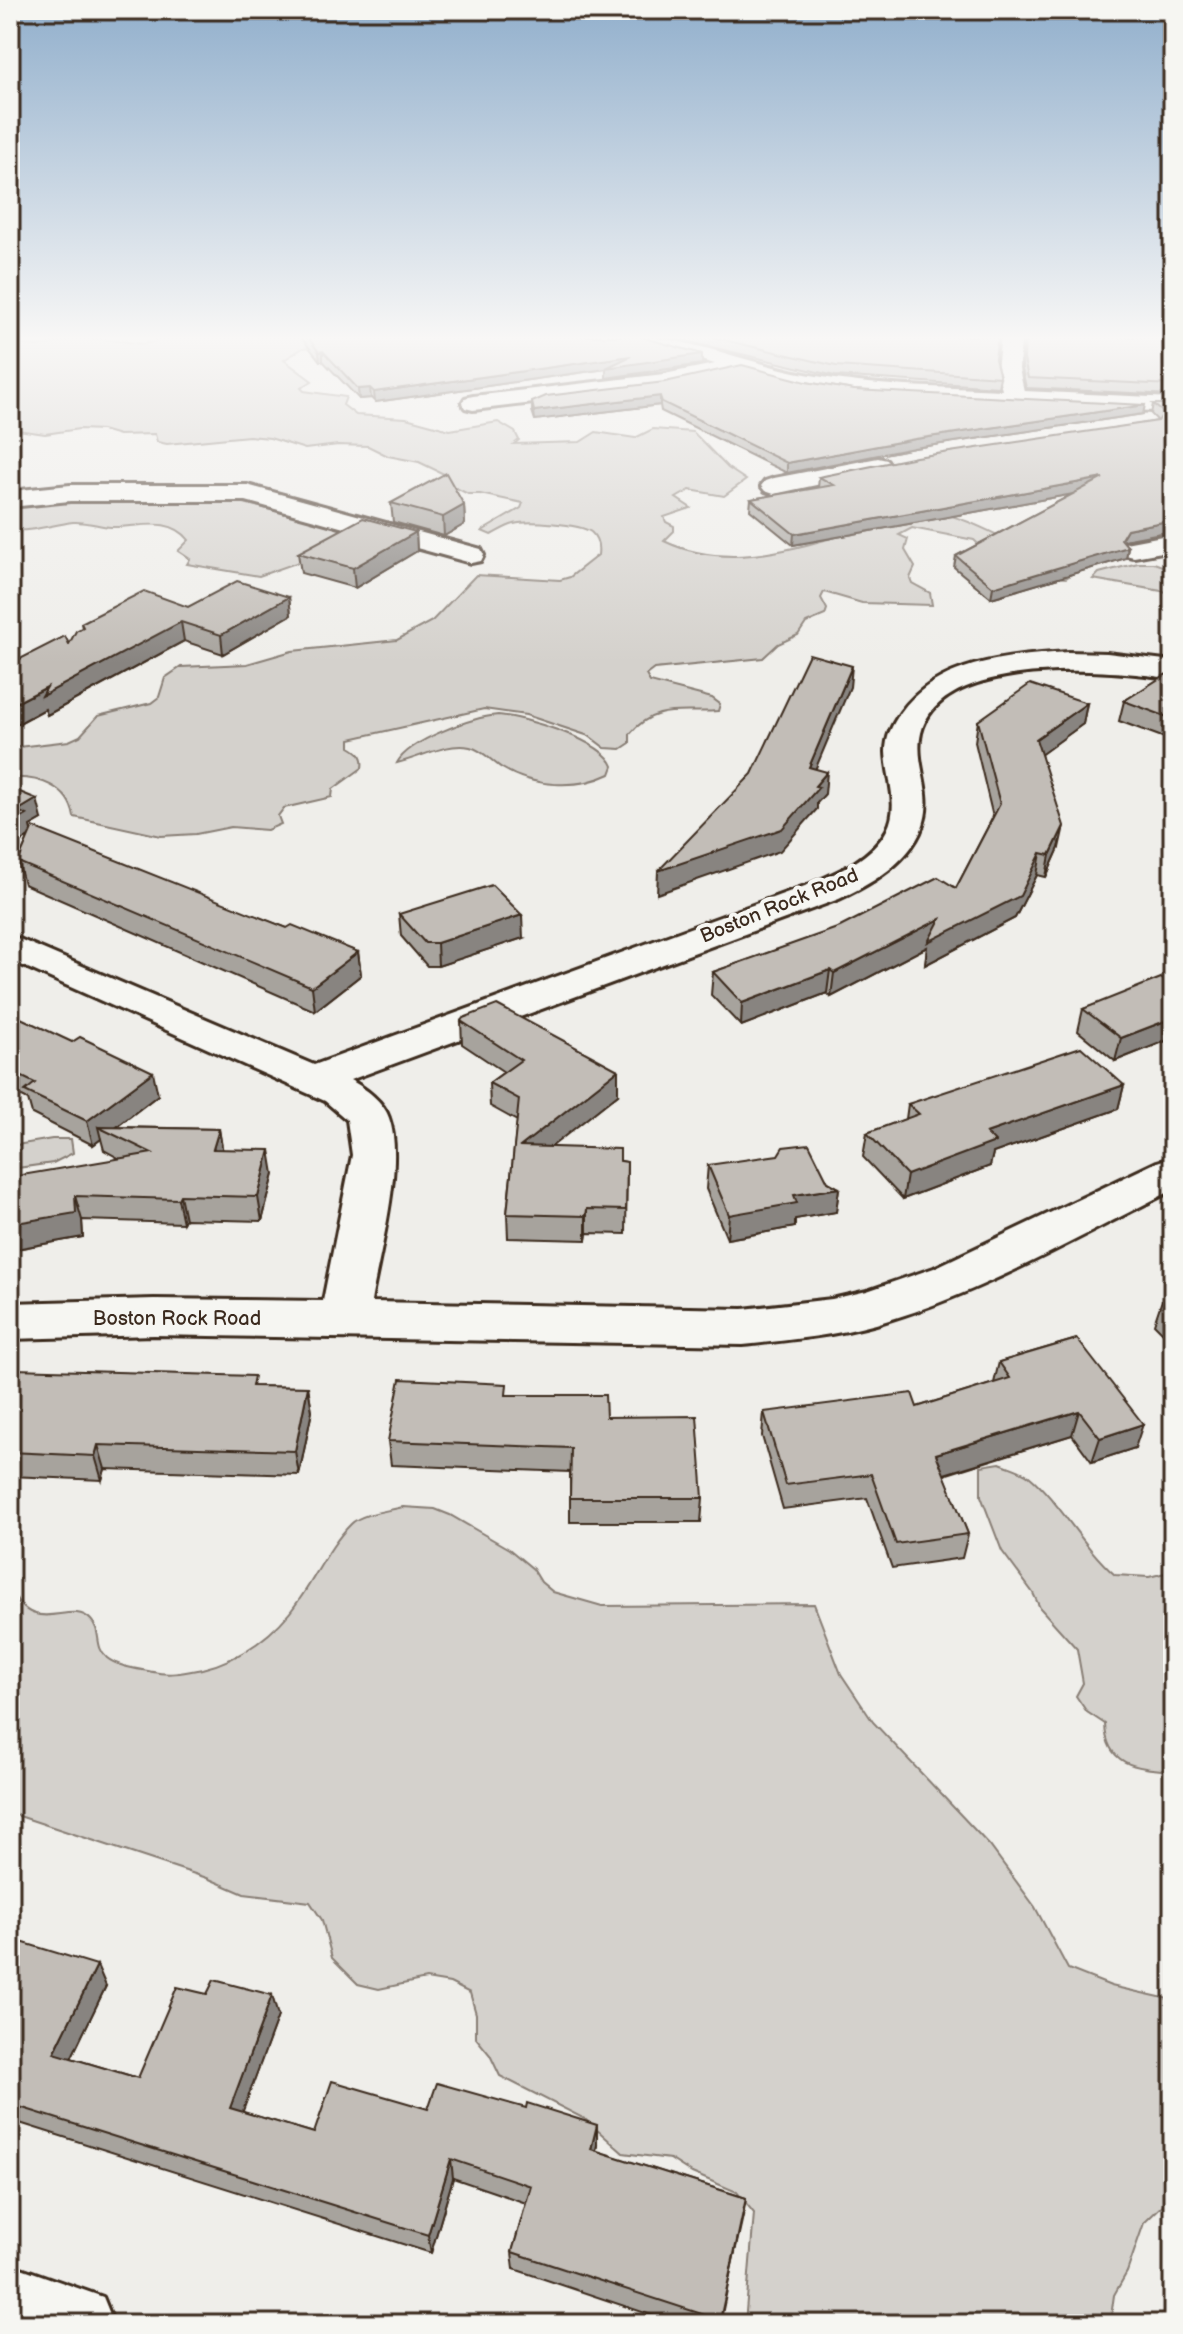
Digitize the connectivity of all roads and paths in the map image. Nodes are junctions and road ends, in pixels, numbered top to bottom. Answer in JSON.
{"nodes":[{"id":1,"x":899,"y":461,"type":"edge"},
{"id":2,"x":774,"y":486,"type":"dead end"},
{"id":3,"x":10,"y":499,"type":"edge"},
{"id":4,"x":1173,"y":542,"type":"edge"},
{"id":5,"x":1134,"y":549,"type":"dead end"},
{"id":6,"x":471,"y":555,"type":"dead end"},
{"id":7,"x":1173,"y":670,"type":"edge"},
{"id":8,"x":10,"y":946,"type":"edge"},
{"id":9,"x":314,"y":1079,"type":"junction"},
{"id":10,"x":1173,"y":1172,"type":"edge"},
{"id":11,"x":344,"y":1319,"type":"junction"},
{"id":12,"x":10,"y":1321,"type":"edge"},
{"id":13,"x":10,"y":2302,"type":"edge"},
{"id":14,"x":76,"y":2324,"type":"edge"}],
"edges":[{"from":1,"to":2,"type":"street"},
{"from":3,"to":6,"type":"street"},
{"from":4,"to":5,"type":"street"},
{"from":7,"to":9,"type":"street","name":"Boston Rock Road"},
{"from":8,"to":9,"type":"street"},
{"from":9,"to":11,"type":"street"},
{"from":10,"to":11,"type":"street","name":"Boston Rock Road"},
{"from":11,"to":12,"type":"street","name":"Boston Rock Road"},
{"from":13,"to":14,"type":"street"}]}
